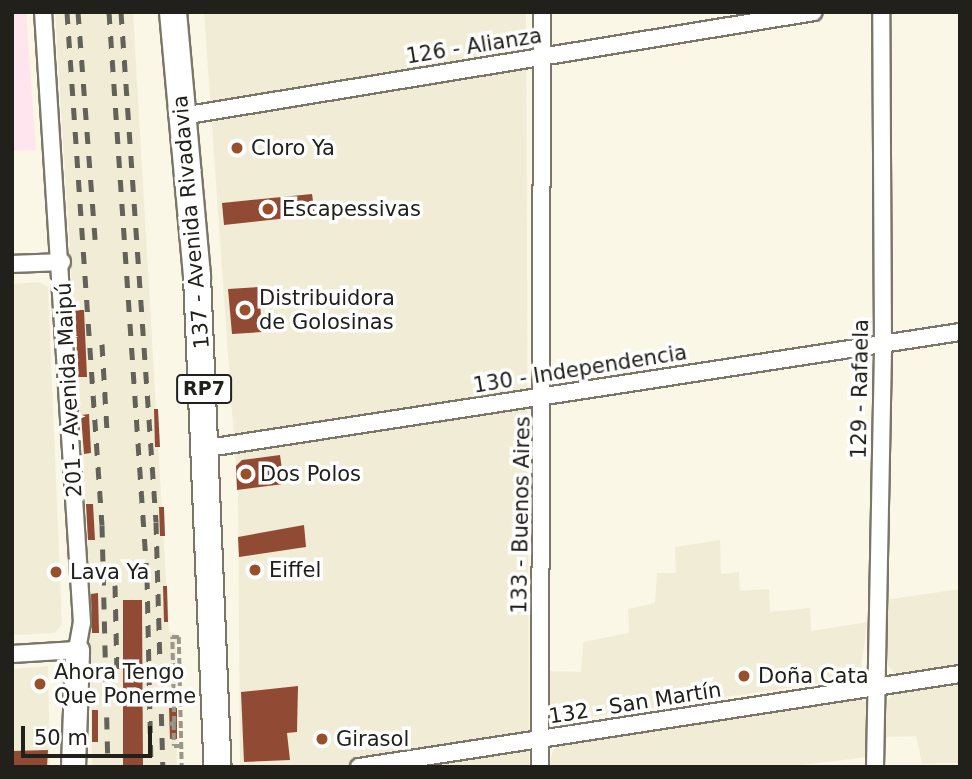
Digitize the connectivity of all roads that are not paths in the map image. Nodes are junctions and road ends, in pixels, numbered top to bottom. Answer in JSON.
{"nodes":[{"id":1,"x":43,"y":12,"type":"edge"},
{"id":2,"x":173,"y":12,"type":"edge"},
{"id":3,"x":542,"y":12,"type":"edge"},
{"id":4,"x":814,"y":12,"type":"edge"},
{"id":5,"x":881,"y":12,"type":"edge"},
{"id":6,"x":542,"y":56,"type":"junction"},
{"id":7,"x":182,"y":116,"type":"junction"},
{"id":8,"x":62,"y":261,"type":"junction"},
{"id":9,"x":12,"y":264,"type":"edge"},
{"id":10,"x":960,"y":332,"type":"edge"},
{"id":11,"x":883,"y":344,"type":"junction"},
{"id":12,"x":544,"y":395,"type":"junction"},
{"id":13,"x":208,"y":448,"type":"junction"},
{"id":14,"x":77,"y":650,"type":"junction"},
{"id":15,"x":12,"y":654,"type":"edge"},
{"id":16,"x":960,"y":674,"type":"edge"},
{"id":17,"x":876,"y":686,"type":"junction"},
{"id":18,"x":540,"y":739,"type":"junction"},
{"id":19,"x":74,"y":767,"type":"edge"},
{"id":20,"x":218,"y":767,"type":"edge"},
{"id":21,"x":359,"y":767,"type":"edge"},
{"id":22,"x":540,"y":767,"type":"edge"},
{"id":23,"x":874,"y":767,"type":"edge"}],
"edges":[{"from":1,"to":8,"type":"street","name":"201 - Avenida Maipú"},
{"from":2,"to":7,"type":"main road","name":"137 - Avenida Rivadavia","number":"RP7"},
{"from":3,"to":6,"type":"street","name":"133 - Buenos Aires"},
{"from":4,"to":6,"type":"street","name":"126 - Alianza"},
{"from":5,"to":11,"type":"street","name":"129 - Rafaela"},
{"from":6,"to":7,"type":"street","name":"126 - Alianza"},
{"from":6,"to":12,"type":"street","name":"133 - Buenos Aires"},
{"from":7,"to":13,"type":"main road","name":"137 - Avenida Rivadavia","number":"RP7"},
{"from":8,"to":9,"type":"street"},
{"from":8,"to":14,"type":"street","name":"201 - Avenida Maipú"},
{"from":10,"to":11,"type":"street","name":"130 - Independencia"},
{"from":11,"to":12,"type":"street","name":"130 - Independencia"},
{"from":11,"to":17,"type":"street","name":"129 - Rafaela"},
{"from":12,"to":13,"type":"street","name":"130 - Independencia"},
{"from":12,"to":18,"type":"street","name":"133 - Buenos Aires"},
{"from":13,"to":20,"type":"main road","name":"137 - Avenida Rivadavia","number":"RP7"},
{"from":14,"to":15,"type":"street"},
{"from":14,"to":19,"type":"main road","name":"201 - Avenida Maipú"},
{"from":16,"to":17,"type":"street","name":"132 - San Martín"},
{"from":17,"to":18,"type":"street","name":"132 - San Martín"},
{"from":17,"to":23,"type":"street","name":"129 - Rafaela"},
{"from":18,"to":21,"type":"street","name":"132 - San Martín"},
{"from":18,"to":22,"type":"street","name":"133 - Buenos Aires"}]}
